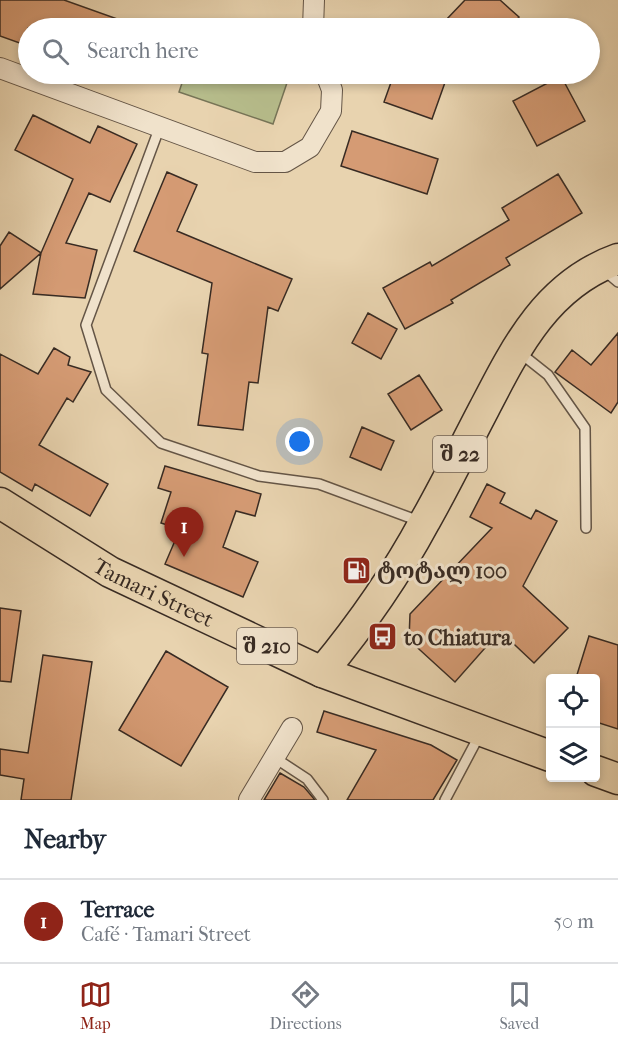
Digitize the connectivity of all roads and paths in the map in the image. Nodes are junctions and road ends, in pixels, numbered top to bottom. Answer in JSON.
{"nodes":[{"id":1,"x":314,"y":0,"type":"edge"},
{"id":2,"x":313,"y":18,"type":"edge"},
{"id":3,"x":0,"y":68,"type":"edge"},
{"id":4,"x":18,"y":75,"type":"edge"},
{"id":5,"x":42,"y":84,"type":"edge"},
{"id":6,"x":330,"y":84,"type":"edge"},
{"id":7,"x":159,"y":129,"type":"junction"},
{"id":8,"x":612,"y":269,"type":"edge"},
{"id":9,"x":515,"y":348,"type":"junction"},
{"id":10,"x":0,"y":504,"type":"edge"},
{"id":11,"x":424,"y":523,"type":"junction"},
{"id":12,"x":586,"y":528,"type":"dead end"},
{"id":13,"x":322,"y":672,"type":"junction"},
{"id":14,"x":292,"y":728,"type":"dead end"},
{"id":15,"x":481,"y":732,"type":"junction"},
{"id":16,"x":546,"y":755,"type":"edge"},
{"id":17,"x":275,"y":758,"type":"junction"},
{"id":18,"x":600,"y":772,"type":"edge"},
{"id":19,"x":618,"y":779,"type":"edge"},
{"id":20,"x":249,"y":800,"type":"edge"},
{"id":21,"x":323,"y":800,"type":"edge"},
{"id":22,"x":445,"y":800,"type":"edge"}],
"edges":[{"from":1,"to":2,"type":"street"},
{"from":3,"to":4,"type":"street"},
{"from":5,"to":7,"type":"street"},
{"from":6,"to":7,"type":"street"},
{"from":7,"to":11,"type":"lane"},
{"from":8,"to":9,"type":"main road","number":"შ 22"},
{"from":9,"to":11,"type":"main road","number":"შ 22"},
{"from":9,"to":12,"type":"lane"},
{"from":10,"to":13,"type":"main road","name":"Tamari Street","number":"შ 210"},
{"from":11,"to":13,"type":"main road","number":"შ 22"},
{"from":13,"to":15,"type":"main road","name":"Tamari Street","number":"შ 210"},
{"from":14,"to":17,"type":"street"},
{"from":15,"to":16,"type":"main road","name":"Tamari Street","number":"შ 210"},
{"from":15,"to":22,"type":"lane"},
{"from":17,"to":20,"type":"street"},
{"from":17,"to":21,"type":"lane"},
{"from":18,"to":19,"type":"main road"}]}
